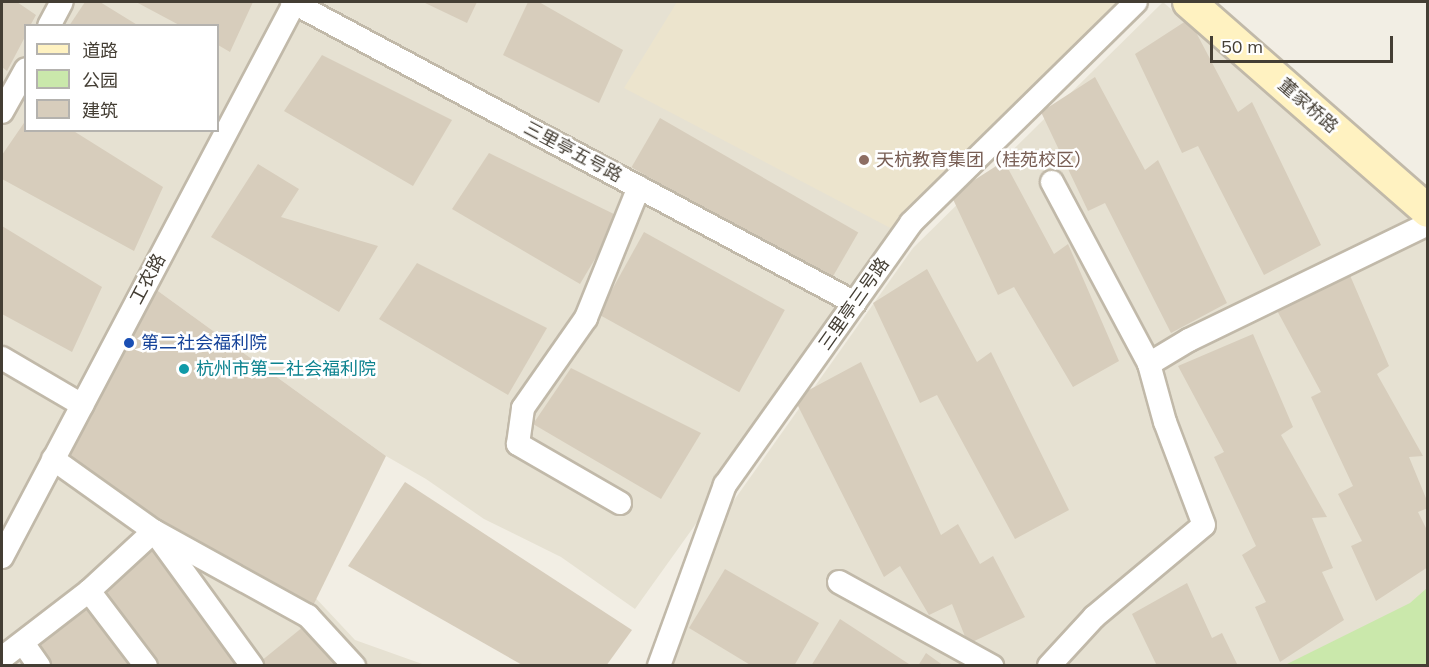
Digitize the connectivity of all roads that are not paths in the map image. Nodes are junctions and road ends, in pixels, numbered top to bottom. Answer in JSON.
{"nodes":[{"id":1,"x":62,"y":2,"type":"edge"},
{"id":2,"x":294,"y":2,"type":"edge"},
{"id":3,"x":1136,"y":2,"type":"edge"},
{"id":4,"x":1190,"y":2,"type":"edge"},
{"id":5,"x":50,"y":24,"type":"edge"},
{"id":6,"x":24,"y":73,"type":"edge"},
{"id":7,"x":2,"y":112,"type":"edge"},
{"id":8,"x":1052,"y":182,"type":"dead end"},
{"id":9,"x":639,"y":187,"type":"junction"},
{"id":10,"x":1428,"y":211,"type":"edge"},
{"id":11,"x":1428,"y":224,"type":"edge"},
{"id":12,"x":855,"y":303,"type":"junction"},
{"id":13,"x":2,"y":358,"type":"edge"},
{"id":14,"x":1149,"y":364,"type":"junction"},
{"id":15,"x":82,"y":405,"type":"junction"},
{"id":16,"x":53,"y":459,"type":"junction"},
{"id":17,"x":620,"y":503,"type":"dead end"},
{"id":18,"x":154,"y":531,"type":"junction"},
{"id":19,"x":2,"y":557,"type":"edge"},
{"id":20,"x":839,"y":582,"type":"dead end"},
{"id":21,"x":89,"y":591,"type":"junction"},
{"id":22,"x":23,"y":643,"type":"junction"},
{"id":23,"x":2,"y":658,"type":"edge"},
{"id":24,"x":39,"y":666,"type":"edge"},
{"id":25,"x":146,"y":666,"type":"edge"},
{"id":26,"x":252,"y":666,"type":"edge"},
{"id":27,"x":354,"y":666,"type":"edge"},
{"id":28,"x":659,"y":666,"type":"edge"},
{"id":29,"x":992,"y":666,"type":"edge"},
{"id":30,"x":1049,"y":666,"type":"edge"}],
"edges":[{"from":1,"to":5,"type":"street"},
{"from":2,"to":9,"type":"street","name":"三里亭五号路"},
{"from":2,"to":15,"type":"street","name":"工农路"},
{"from":3,"to":12,"type":"street","name":"三里亭三号路"},
{"from":4,"to":10,"type":"street","name":"董家桥路"},
{"from":6,"to":7,"type":"street"},
{"from":8,"to":14,"type":"street"},
{"from":9,"to":12,"type":"street","name":"三里亭五号路"},
{"from":9,"to":17,"type":"street"},
{"from":11,"to":14,"type":"street"},
{"from":12,"to":28,"type":"street","name":"三里亭三号路"},
{"from":13,"to":15,"type":"street"},
{"from":14,"to":30,"type":"street"},
{"from":15,"to":16,"type":"street","name":"工农路"},
{"from":16,"to":18,"type":"street"},
{"from":16,"to":19,"type":"street","name":"工农路"},
{"from":18,"to":21,"type":"street"},
{"from":18,"to":26,"type":"street"},
{"from":18,"to":27,"type":"street"},
{"from":20,"to":29,"type":"street"},
{"from":21,"to":22,"type":"street"},
{"from":21,"to":25,"type":"street"},
{"from":22,"to":23,"type":"street"},
{"from":22,"to":24,"type":"street"}]}
